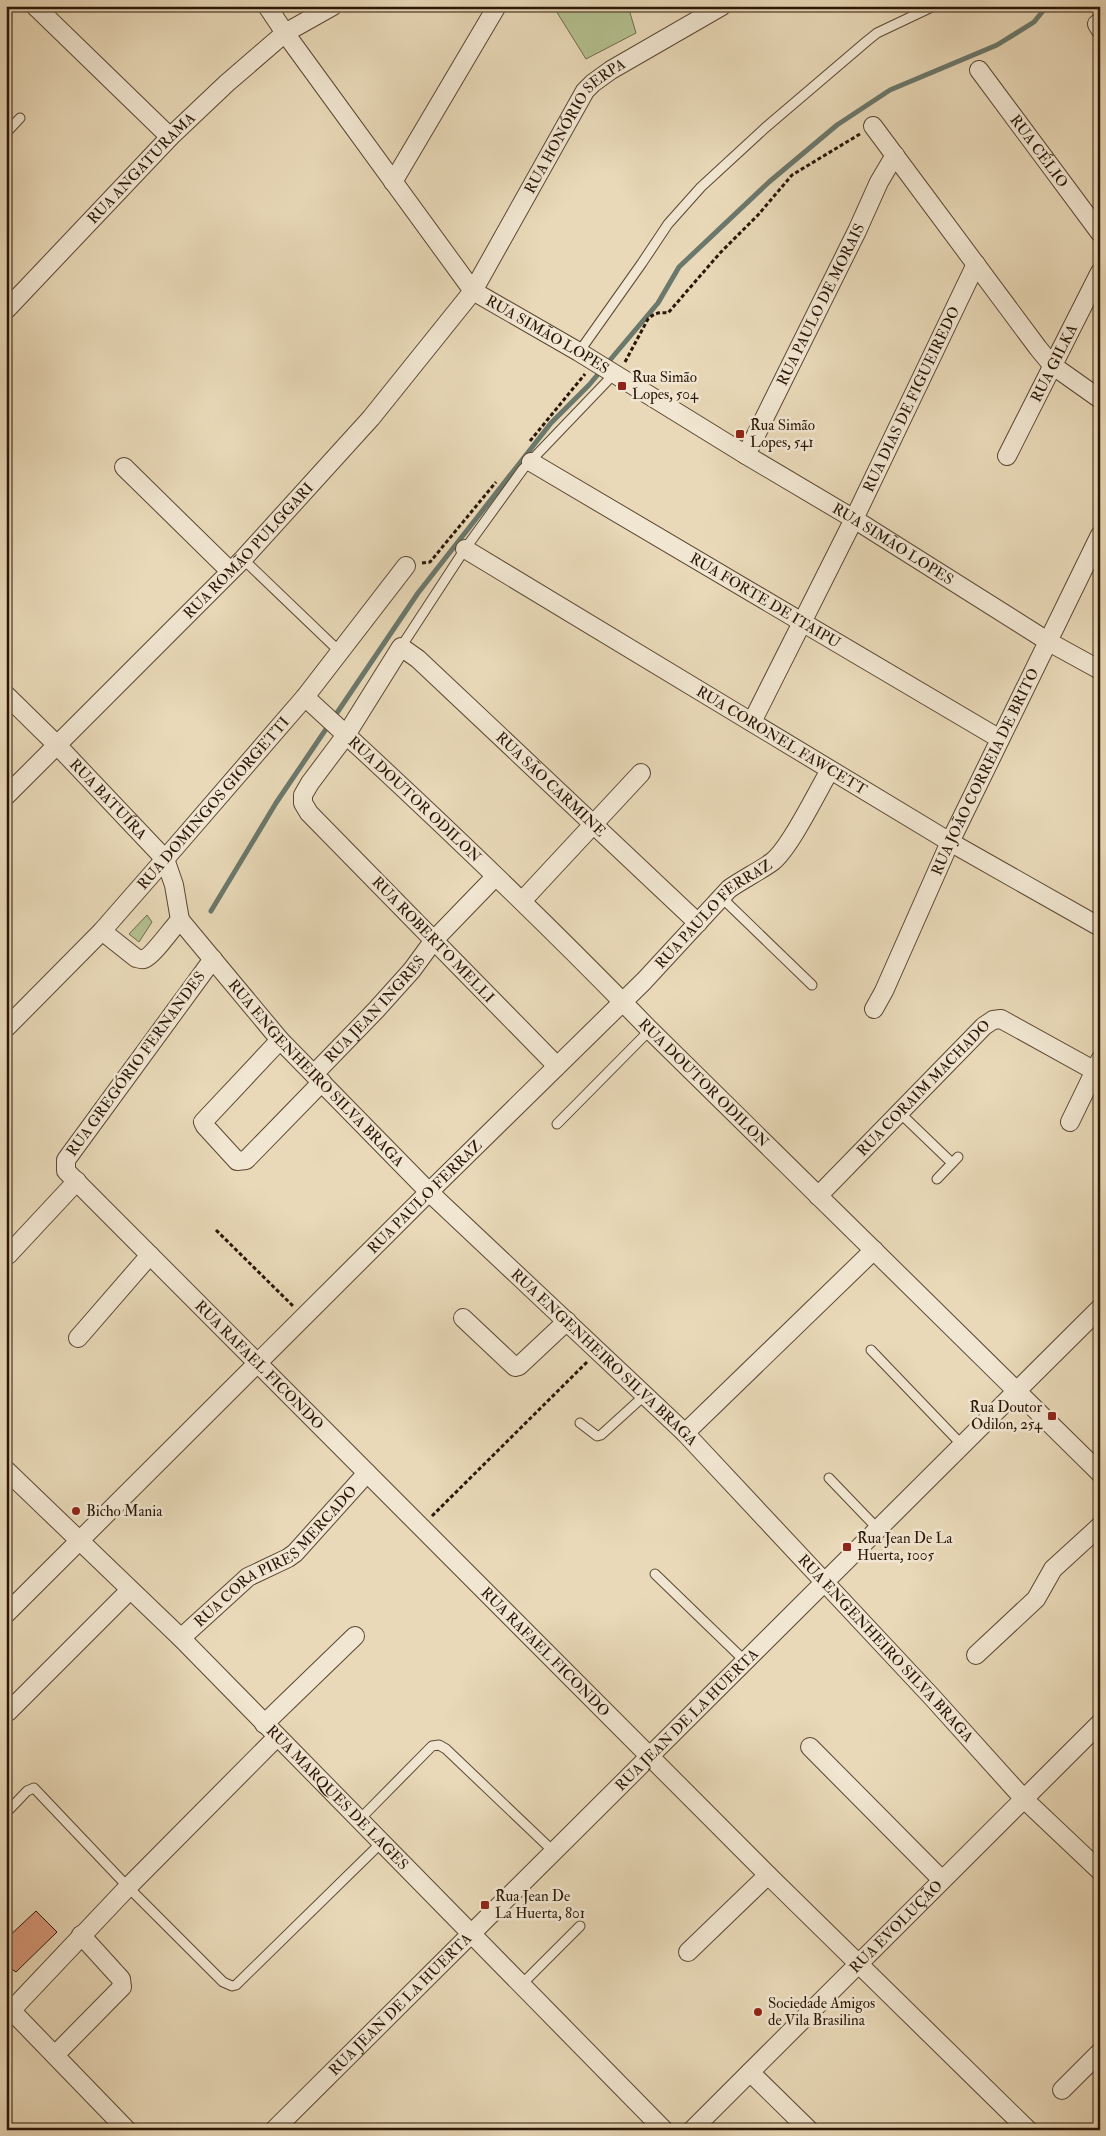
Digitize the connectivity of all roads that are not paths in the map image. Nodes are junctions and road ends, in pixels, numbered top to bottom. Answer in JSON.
{"nodes":[{"id":1,"x":35,"y":6,"type":"edge"},
{"id":2,"x":267,"y":6,"type":"edge"},
{"id":3,"x":333,"y":6,"type":"edge"},
{"id":4,"x":497,"y":6,"type":"edge"},
{"id":5,"x":722,"y":6,"type":"edge"},
{"id":6,"x":934,"y":6,"type":"edge"},
{"id":7,"x":284,"y":33,"type":"junction"},
{"id":8,"x":979,"y":70,"type":"dead end"},
{"id":9,"x":20,"y":118,"type":"dead end"},
{"id":10,"x":873,"y":126,"type":"road end"},
{"id":11,"x":6,"y":133,"type":"edge"},
{"id":12,"x":170,"y":137,"type":"junction"},
{"id":13,"x":895,"y":155,"type":"junction"},
{"id":14,"x":393,"y":182,"type":"junction"},
{"id":15,"x":1100,"y":233,"type":"edge"},
{"id":16,"x":976,"y":264,"type":"junction"},
{"id":17,"x":1100,"y":272,"type":"edge"},
{"id":18,"x":473,"y":291,"type":"junction"},
{"id":19,"x":6,"y":310,"type":"edge"},
{"id":20,"x":579,"y":352,"type":"junction"},
{"id":21,"x":1052,"y":366,"type":"junction"},
{"id":22,"x":615,"y":375,"type":"junction"},
{"id":23,"x":1100,"y":399,"type":"edge"},
{"id":24,"x":746,"y":455,"type":"junction"},
{"id":25,"x":1006,"y":456,"type":"dead end"},
{"id":26,"x":531,"y":462,"type":"junction"},
{"id":27,"x":124,"y":467,"type":"dead end"},
{"id":28,"x":854,"y":519,"type":"junction"},
{"id":29,"x":1100,"y":535,"type":"edge"},
{"id":30,"x":465,"y":549,"type":"junction"},
{"id":31,"x":243,"y":559,"type":"junction"},
{"id":32,"x":406,"y":566,"type":"dead end"},
{"id":33,"x":230,"y":571,"type":"junction"},
{"id":34,"x":802,"y":622,"type":"junction"},
{"id":35,"x":1048,"y":642,"type":"junction"},
{"id":36,"x":401,"y":648,"type":"junction"},
{"id":37,"x":340,"y":652,"type":"junction"},
{"id":38,"x":1100,"y":670,"type":"edge"},
{"id":39,"x":6,"y":695,"type":"edge"},
{"id":40,"x":305,"y":697,"type":"junction"},
{"id":41,"x":752,"y":722,"type":"junction"},
{"id":42,"x":343,"y":732,"type":"junction"},
{"id":43,"x":1000,"y":739,"type":"junction"},
{"id":44,"x":57,"y":745,"type":"junction"},
{"id":45,"x":830,"y":770,"type":"junction"},
{"id":46,"x":641,"y":773,"type":"dead end"},
{"id":47,"x":6,"y":796,"type":"edge"},
{"id":48,"x":593,"y":826,"type":"junction"},
{"id":49,"x":950,"y":842,"type":"junction"},
{"id":50,"x":165,"y":859,"type":"junction"},
{"id":51,"x":495,"y":877,"type":"junction"},
{"id":52,"x":722,"y":898,"type":"junction"},
{"id":53,"x":522,"y":902,"type":"junction"},
{"id":54,"x":180,"y":920,"type":"junction"},
{"id":55,"x":698,"y":923,"type":"junction"},
{"id":56,"x":1100,"y":927,"type":"edge"},
{"id":57,"x":102,"y":931,"type":"junction"},
{"id":58,"x":434,"y":940,"type":"junction"},
{"id":59,"x":213,"y":960,"type":"junction"},
{"id":60,"x":812,"y":985,"type":"dead end"},
{"id":61,"x":623,"y":1002,"type":"junction"},
{"id":62,"x":874,"y":1009,"type":"dead end"},
{"id":63,"x":6,"y":1028,"type":"edge"},
{"id":64,"x":650,"y":1030,"type":"junction"},
{"id":65,"x":280,"y":1040,"type":"junction"},
{"id":66,"x":1097,"y":1065,"type":"edge"},
{"id":67,"x":557,"y":1066,"type":"junction"},
{"id":68,"x":318,"y":1078,"type":"junction"},
{"id":69,"x":900,"y":1113,"type":"junction"},
{"id":70,"x":1070,"y":1122,"type":"dead end"},
{"id":71,"x":557,"y":1124,"type":"dead end"},
{"id":72,"x":72,"y":1176,"type":"junction"},
{"id":73,"x":937,"y":1179,"type":"dead end"},
{"id":74,"x":430,"y":1192,"type":"junction"},
{"id":75,"x":818,"y":1196,"type":"junction"},
{"id":76,"x":874,"y":1250,"type":"junction"},
{"id":77,"x":8,"y":1255,"type":"dead end"},
{"id":78,"x":150,"y":1255,"type":"junction"},
{"id":79,"x":1100,"y":1308,"type":"edge"},
{"id":80,"x":463,"y":1318,"type":"dead end"},
{"id":81,"x":567,"y":1321,"type":"junction"},
{"id":82,"x":78,"y":1338,"type":"dead end"},
{"id":83,"x":871,"y":1350,"type":"dead end"},
{"id":84,"x":258,"y":1364,"type":"junction"},
{"id":85,"x":1017,"y":1390,"type":"junction"},
{"id":86,"x":645,"y":1395,"type":"junction"},
{"id":87,"x":580,"y":1423,"type":"dead end"},
{"id":88,"x":684,"y":1433,"type":"junction"},
{"id":89,"x":963,"y":1446,"type":"junction"},
{"id":90,"x":6,"y":1470,"type":"edge"},
{"id":91,"x":367,"y":1472,"type":"junction"},
{"id":92,"x":1100,"y":1473,"type":"edge"},
{"id":93,"x":829,"y":1478,"type":"dead end"},
{"id":94,"x":1100,"y":1526,"type":"edge"},
{"id":95,"x":878,"y":1529,"type":"junction"},
{"id":96,"x":80,"y":1540,"type":"junction"},
{"id":97,"x":655,"y":1574,"type":"dead end"},
{"id":98,"x":824,"y":1582,"type":"junction"},
{"id":99,"x":130,"y":1590,"type":"junction"},
{"id":100,"x":6,"y":1614,"type":"edge"},
{"id":101,"x":354,"y":1636,"type":"dead end"},
{"id":102,"x":181,"y":1638,"type":"junction"},
{"id":103,"x":976,"y":1655,"type":"dead end"},
{"id":104,"x":746,"y":1662,"type":"junction"},
{"id":105,"x":8,"y":1712,"type":"dead end"},
{"id":106,"x":1100,"y":1723,"type":"edge"},
{"id":107,"x":264,"y":1724,"type":"junction"},
{"id":108,"x":276,"y":1736,"type":"junction"},
{"id":109,"x":810,"y":1748,"type":"dead end"},
{"id":110,"x":652,"y":1756,"type":"junction"},
{"id":111,"x":1024,"y":1799,"type":"junction"},
{"id":112,"x":6,"y":1813,"type":"edge"},
{"id":113,"x":358,"y":1820,"type":"junction"},
{"id":114,"x":380,"y":1844,"type":"junction"},
{"id":115,"x":553,"y":1851,"type":"junction"},
{"id":116,"x":1100,"y":1871,"type":"edge"},
{"id":117,"x":768,"y":1875,"type":"junction"},
{"id":118,"x":942,"y":1880,"type":"junction"},
{"id":119,"x":128,"y":1886,"type":"junction"},
{"id":120,"x":580,"y":1926,"type":"dead end"},
{"id":121,"x":470,"y":1934,"type":"junction"},
{"id":122,"x":81,"y":1935,"type":"junction"},
{"id":123,"x":688,"y":1952,"type":"dead end"},
{"id":124,"x":858,"y":1963,"type":"junction"},
{"id":125,"x":521,"y":1985,"type":"junction"},
{"id":126,"x":8,"y":2010,"type":"edge"},
{"id":127,"x":1100,"y":2052,"type":"edge"},
{"id":128,"x":55,"y":2055,"type":"junction"},
{"id":129,"x":750,"y":2072,"type":"junction"},
{"id":130,"x":1062,"y":2090,"type":"dead end"},
{"id":131,"x":127,"y":2130,"type":"edge"},
{"id":132,"x":274,"y":2130,"type":"edge"},
{"id":133,"x":664,"y":2130,"type":"edge"},
{"id":134,"x":692,"y":2130,"type":"edge"},
{"id":135,"x":808,"y":2130,"type":"edge"},
{"id":136,"x":1028,"y":2130,"type":"edge"}],
"edges":[{"from":1,"to":12,"type":"street"},
{"from":2,"to":7,"type":"street","name":"RUA SIMÃO LOPES"},
{"from":3,"to":7,"type":"street","name":"RUA ANGATURAMA"},
{"from":4,"to":14,"type":"street"},
{"from":5,"to":18,"type":"street","name":"RUA HONÓRIO SERPA"},
{"from":6,"to":20,"type":"lane"},
{"from":7,"to":12,"type":"street","name":"RUA ANGATURAMA"},
{"from":7,"to":14,"type":"street","name":"RUA SIMÃO LOPES"},
{"from":8,"to":15,"type":"street","name":"RUA CÉLIO"},
{"from":9,"to":11,"type":"lane"},
{"from":10,"to":13,"type":"street"},
{"from":12,"to":19,"type":"street","name":"RUA ANGATURAMA"},
{"from":13,"to":16,"type":"street"},
{"from":13,"to":24,"type":"street","name":"RUA PAULO DE MORAIS"},
{"from":14,"to":18,"type":"street","name":"RUA SIMÃO LOPES"},
{"from":16,"to":21,"type":"street"},
{"from":16,"to":28,"type":"street","name":"RUA DIAS DE FIGUEIREDO"},
{"from":17,"to":21,"type":"street","name":"RUA GILKA"},
{"from":18,"to":20,"type":"street","name":"RUA SIMÃO LOPES"},
{"from":18,"to":31,"type":"street","name":"RUA ROMÃO PULGGARI"},
{"from":20,"to":22,"type":"street","name":"RUA SIMÃO LOPES"},
{"from":21,"to":23,"type":"street"},
{"from":21,"to":25,"type":"street","name":"RUA GILKA"},
{"from":22,"to":24,"type":"street","name":"RUA SIMÃO LOPES"},
{"from":22,"to":26,"type":"lane"},
{"from":24,"to":28,"type":"street","name":"RUA SIMÃO LOPES"},
{"from":26,"to":30,"type":"lane"},
{"from":26,"to":34,"type":"street","name":"RUA FORTE DE ITAIPU"},
{"from":27,"to":33,"type":"street"},
{"from":28,"to":34,"type":"street","name":"RUA DIAS DE FIGUEIREDO"},
{"from":28,"to":35,"type":"street","name":"RUA SIMÃO LOPES"},
{"from":29,"to":35,"type":"street","name":"RUA JOÃO CORREIA DE BRITO"},
{"from":30,"to":36,"type":"lane"},
{"from":30,"to":41,"type":"street","name":"RUA CORONEL FAWCETT"},
{"from":31,"to":33,"type":"street","name":"RUA ROMÃO PULGGARI"},
{"from":31,"to":37,"type":"lane"},
{"from":32,"to":37,"type":"street","name":"RUA DOMINGOS GIORGETTI"},
{"from":33,"to":44,"type":"street","name":"RUA ROMÃO PULGGARI"},
{"from":34,"to":41,"type":"street","name":"RUA DIAS DE FIGUEIREDO"},
{"from":34,"to":43,"type":"street","name":"RUA FORTE DE ITAIPU"},
{"from":35,"to":38,"type":"street","name":"RUA SIMÃO LOPES"},
{"from":35,"to":43,"type":"street","name":"RUA JOÃO CORREIA DE BRITO"},
{"from":36,"to":42,"type":"street"},
{"from":36,"to":48,"type":"street","name":"RUA SÃO CARMINE"},
{"from":37,"to":40,"type":"street","name":"RUA DOMINGOS GIORGETTI"},
{"from":39,"to":44,"type":"street","name":"RUA BATUÍRA"},
{"from":40,"to":42,"type":"street","name":"RUA DOUTOR ODILON"},
{"from":40,"to":50,"type":"street","name":"RUA DOMINGOS GIORGETTI"},
{"from":41,"to":45,"type":"street","name":"RUA CORONEL FAWCETT"},
{"from":42,"to":51,"type":"street","name":"RUA DOUTOR ODILON"},
{"from":42,"to":58,"type":"street","name":"RUA ROBERTO MELLI"},
{"from":43,"to":49,"type":"street","name":"RUA JOÃO CORREIA DE BRITO"},
{"from":44,"to":47,"type":"street","name":"RUA ROMÃO PULGGARI"},
{"from":44,"to":50,"type":"street","name":"RUA BATUÍRA"},
{"from":45,"to":49,"type":"street","name":"RUA CORONEL FAWCETT"},
{"from":45,"to":52,"type":"street","name":"RUA PAULO FERRAZ"},
{"from":46,"to":48,"type":"street"},
{"from":48,"to":53,"type":"street"},
{"from":48,"to":55,"type":"street","name":"RUA SÃO CARMINE"},
{"from":49,"to":56,"type":"street","name":"RUA CORONEL FAWCETT"},
{"from":49,"to":62,"type":"street","name":"RUA JOÃO CORREIA DE BRITO"},
{"from":50,"to":54,"type":"street","name":"RUA BATUÍRA"},
{"from":50,"to":57,"type":"street","name":"RUA DOMINGOS GIORGETTI"},
{"from":51,"to":53,"type":"street","name":"RUA DOUTOR ODILON"},
{"from":51,"to":58,"type":"street","name":"RUA JEAN INGRES"},
{"from":52,"to":55,"type":"street","name":"RUA PAULO FERRAZ"},
{"from":52,"to":60,"type":"lane"},
{"from":53,"to":61,"type":"street","name":"RUA DOUTOR ODILON"},
{"from":54,"to":57,"type":"street"},
{"from":54,"to":59,"type":"street","name":"RUA ENGENHEIRO SILVA BRAGA"},
{"from":55,"to":61,"type":"street","name":"RUA PAULO FERRAZ"},
{"from":57,"to":63,"type":"street","name":"RUA DOMINGOS GIORGETTI"},
{"from":58,"to":67,"type":"street","name":"RUA ROBERTO MELLI"},
{"from":58,"to":68,"type":"street","name":"RUA JEAN INGRES"},
{"from":59,"to":65,"type":"street","name":"RUA ENGENHEIRO SILVA BRAGA"},
{"from":59,"to":72,"type":"street","name":"RUA GREGÓRIO FERNANDES"},
{"from":61,"to":64,"type":"street","name":"RUA DOUTOR ODILON"},
{"from":61,"to":67,"type":"street","name":"RUA PAULO FERRAZ"},
{"from":64,"to":71,"type":"lane"},
{"from":64,"to":75,"type":"street","name":"RUA DOUTOR ODILON"},
{"from":65,"to":68,"type":"street","name":"RUA ENGENHEIRO SILVA BRAGA"},
{"from":65,"to":68,"type":"street","name":"RUA JEAN INGRES"},
{"from":66,"to":69,"type":"street","name":"RUA CORAIM MACHADO"},
{"from":66,"to":70,"type":"street"},
{"from":67,"to":74,"type":"street","name":"RUA PAULO FERRAZ"},
{"from":68,"to":74,"type":"street","name":"RUA ENGENHEIRO SILVA BRAGA"},
{"from":69,"to":73,"type":"lane"},
{"from":69,"to":75,"type":"street","name":"RUA CORAIM MACHADO"},
{"from":72,"to":77,"type":"street"},
{"from":72,"to":78,"type":"street","name":"RUA RAFAEL FICONDO"},
{"from":74,"to":81,"type":"street","name":"RUA ENGENHEIRO SILVA BRAGA"},
{"from":74,"to":84,"type":"street","name":"RUA PAULO FERRAZ"},
{"from":75,"to":76,"type":"street","name":"RUA DOUTOR ODILON"},
{"from":76,"to":85,"type":"street","name":"RUA DOUTOR ODILON"},
{"from":76,"to":88,"type":"street"},
{"from":78,"to":82,"type":"street"},
{"from":78,"to":84,"type":"street","name":"RUA RAFAEL FICONDO"},
{"from":79,"to":85,"type":"street","name":"RUA JEAN DE LA HUERTA"},
{"from":80,"to":81,"type":"street"},
{"from":81,"to":86,"type":"street","name":"RUA ENGENHEIRO SILVA BRAGA"},
{"from":83,"to":89,"type":"lane"},
{"from":84,"to":91,"type":"street","name":"RUA RAFAEL FICONDO"},
{"from":84,"to":96,"type":"street","name":"RUA PAULO FERRAZ"},
{"from":85,"to":89,"type":"street","name":"RUA JEAN DE LA HUERTA"},
{"from":85,"to":92,"type":"street","name":"RUA DOUTOR ODILON"},
{"from":86,"to":87,"type":"lane"},
{"from":86,"to":88,"type":"street","name":"RUA ENGENHEIRO SILVA BRAGA"},
{"from":88,"to":98,"type":"street","name":"RUA ENGENHEIRO SILVA BRAGA"},
{"from":89,"to":95,"type":"street","name":"RUA JEAN DE LA HUERTA"},
{"from":90,"to":96,"type":"street","name":"RUA MARQUES DE LAGES"},
{"from":91,"to":102,"type":"street","name":"RUA CORA PIRES MERCADO"},
{"from":91,"to":110,"type":"street","name":"RUA RAFAEL FICONDO"},
{"from":93,"to":95,"type":"lane"},
{"from":94,"to":103,"type":"street"},
{"from":95,"to":98,"type":"street","name":"RUA JEAN DE LA HUERTA"},
{"from":96,"to":99,"type":"street","name":"RUA MARQUES DE LAGES"},
{"from":96,"to":100,"type":"street","name":"RUA PAULO FERRAZ"},
{"from":97,"to":104,"type":"lane"},
{"from":98,"to":104,"type":"street","name":"RUA JEAN DE LA HUERTA"},
{"from":98,"to":111,"type":"street","name":"RUA ENGENHEIRO SILVA BRAGA"},
{"from":99,"to":102,"type":"street","name":"RUA MARQUES DE LAGES"},
{"from":99,"to":105,"type":"street"},
{"from":101,"to":107,"type":"street"},
{"from":102,"to":107,"type":"street","name":"RUA MARQUES DE LAGES"},
{"from":104,"to":110,"type":"street","name":"RUA JEAN DE LA HUERTA"},
{"from":106,"to":111,"type":"street","name":"RUA EVOLUÇÃO"},
{"from":107,"to":108,"type":"street","name":"RUA MARQUES DE LAGES"},
{"from":108,"to":113,"type":"street","name":"RUA MARQUES DE LAGES"},
{"from":108,"to":119,"type":"street"},
{"from":109,"to":118,"type":"street"},
{"from":110,"to":115,"type":"street","name":"RUA JEAN DE LA HUERTA"},
{"from":110,"to":117,"type":"street","name":"RUA RAFAEL FICONDO"},
{"from":111,"to":116,"type":"street","name":"RUA ENGENHEIRO SILVA BRAGA"},
{"from":111,"to":118,"type":"street","name":"RUA EVOLUÇÃO"},
{"from":112,"to":119,"type":"lane"},
{"from":113,"to":114,"type":"street","name":"RUA MARQUES DE LAGES"},
{"from":113,"to":115,"type":"lane"},
{"from":114,"to":119,"type":"lane"},
{"from":114,"to":121,"type":"street","name":"RUA MARQUES DE LAGES"},
{"from":115,"to":121,"type":"street","name":"RUA JEAN DE LA HUERTA"},
{"from":117,"to":123,"type":"street"},
{"from":117,"to":124,"type":"street","name":"RUA RAFAEL FICONDO"},
{"from":118,"to":124,"type":"street","name":"RUA EVOLUÇÃO"},
{"from":119,"to":122,"type":"street"},
{"from":120,"to":125,"type":"lane"},
{"from":121,"to":125,"type":"street","name":"RUA MARQUES DE LAGES"},
{"from":121,"to":132,"type":"street","name":"RUA JEAN DE LA HUERTA"},
{"from":122,"to":126,"type":"street"},
{"from":122,"to":128,"type":"street"},
{"from":124,"to":129,"type":"street","name":"RUA EVOLUÇÃO"},
{"from":124,"to":136,"type":"street","name":"RUA RAFAEL FICONDO"},
{"from":125,"to":133,"type":"street","name":"RUA MARQUES DE LAGES"},
{"from":126,"to":128,"type":"street"},
{"from":127,"to":130,"type":"street"},
{"from":128,"to":131,"type":"street"},
{"from":129,"to":134,"type":"street","name":"RUA EVOLUÇÃO"},
{"from":129,"to":135,"type":"street"}]}
